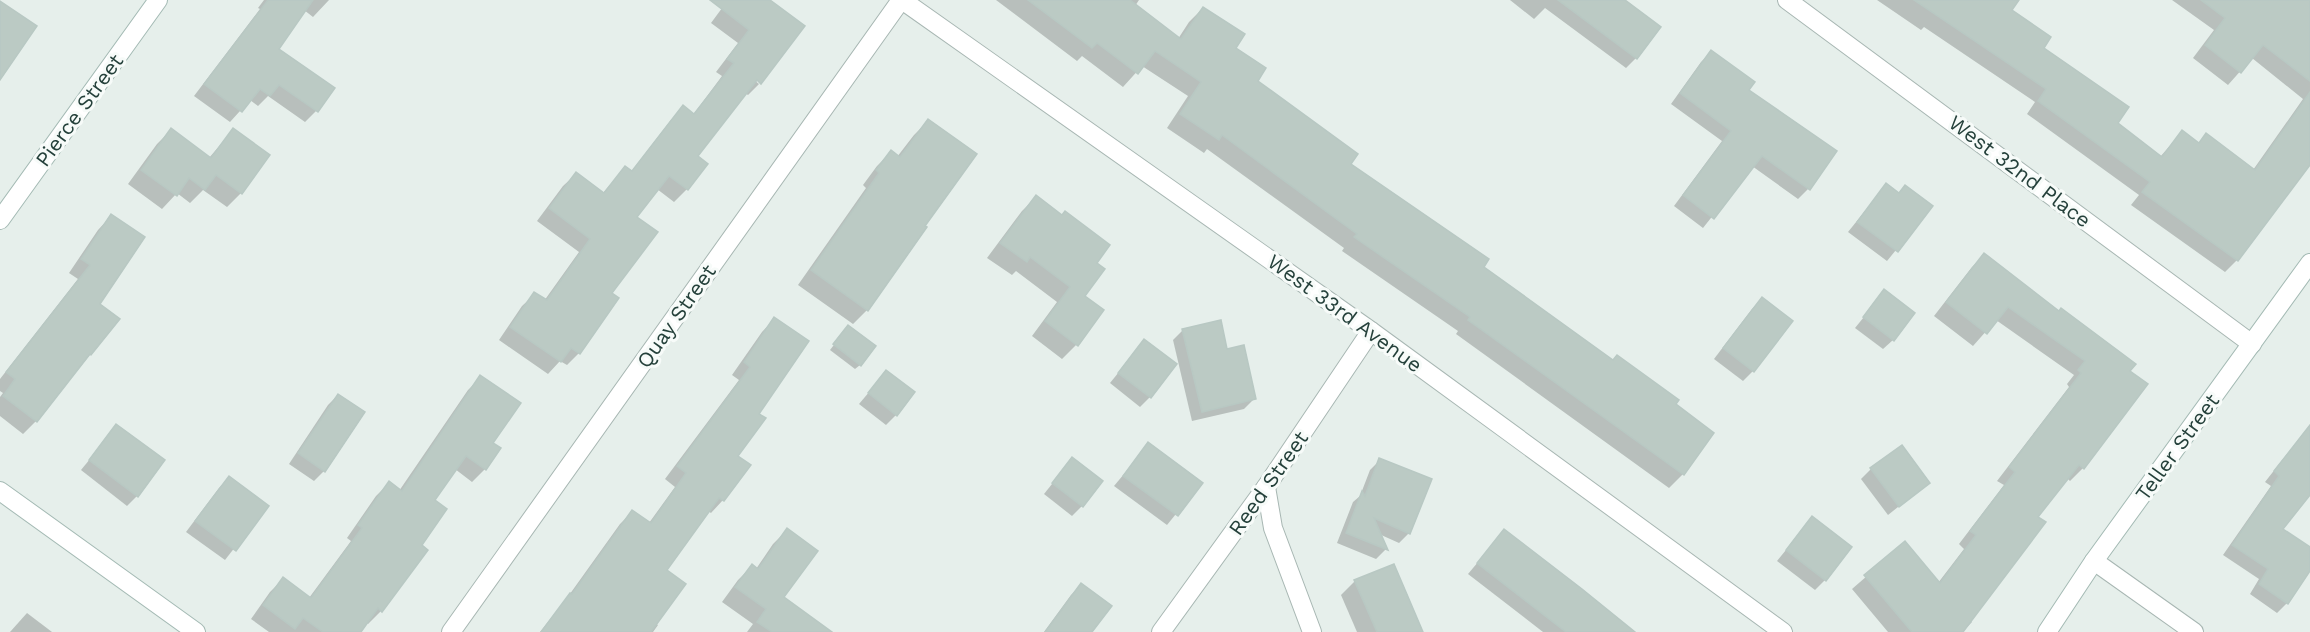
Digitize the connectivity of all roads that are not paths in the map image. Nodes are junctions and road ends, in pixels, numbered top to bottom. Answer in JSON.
{"nodes":[{"id":1,"x":158,"y":0,"type":"edge"},
{"id":2,"x":902,"y":0,"type":"edge"},
{"id":3,"x":1787,"y":0,"type":"edge"},
{"id":4,"x":0,"y":220,"type":"edge"},
{"id":5,"x":2310,"y":263,"type":"edge"},
{"id":6,"x":1371,"y":331,"type":"junction"},
{"id":7,"x":2252,"y":344,"type":"junction"},
{"id":8,"x":1266,"y":487,"type":"junction"},
{"id":9,"x":0,"y":491,"type":"edge"},
{"id":10,"x":2094,"y":561,"type":"junction"},
{"id":11,"x":196,"y":632,"type":"edge"},
{"id":12,"x":451,"y":632,"type":"edge"},
{"id":13,"x":1161,"y":632,"type":"edge"},
{"id":14,"x":1312,"y":632,"type":"edge"},
{"id":15,"x":1783,"y":632,"type":"edge"},
{"id":16,"x":2048,"y":632,"type":"edge"},
{"id":17,"x":2194,"y":632,"type":"edge"}],
"edges":[{"from":1,"to":4,"type":"street","name":"Pierce Street"},
{"from":2,"to":6,"type":"street","name":"West 33rd Avenue"},
{"from":2,"to":12,"type":"street","name":"Quay Street"},
{"from":3,"to":7,"type":"street","name":"West 32nd Place"},
{"from":5,"to":7,"type":"street","name":"Teller Street"},
{"from":6,"to":8,"type":"street","name":"Reed Street"},
{"from":6,"to":15,"type":"street","name":"West 33rd Avenue"},
{"from":7,"to":10,"type":"street","name":"Teller Street"},
{"from":8,"to":13,"type":"street","name":"Reed Street"},
{"from":8,"to":14,"type":"street"},
{"from":9,"to":11,"type":"street"},
{"from":10,"to":16,"type":"street","name":"Teller Street"},
{"from":10,"to":17,"type":"street"}]}
